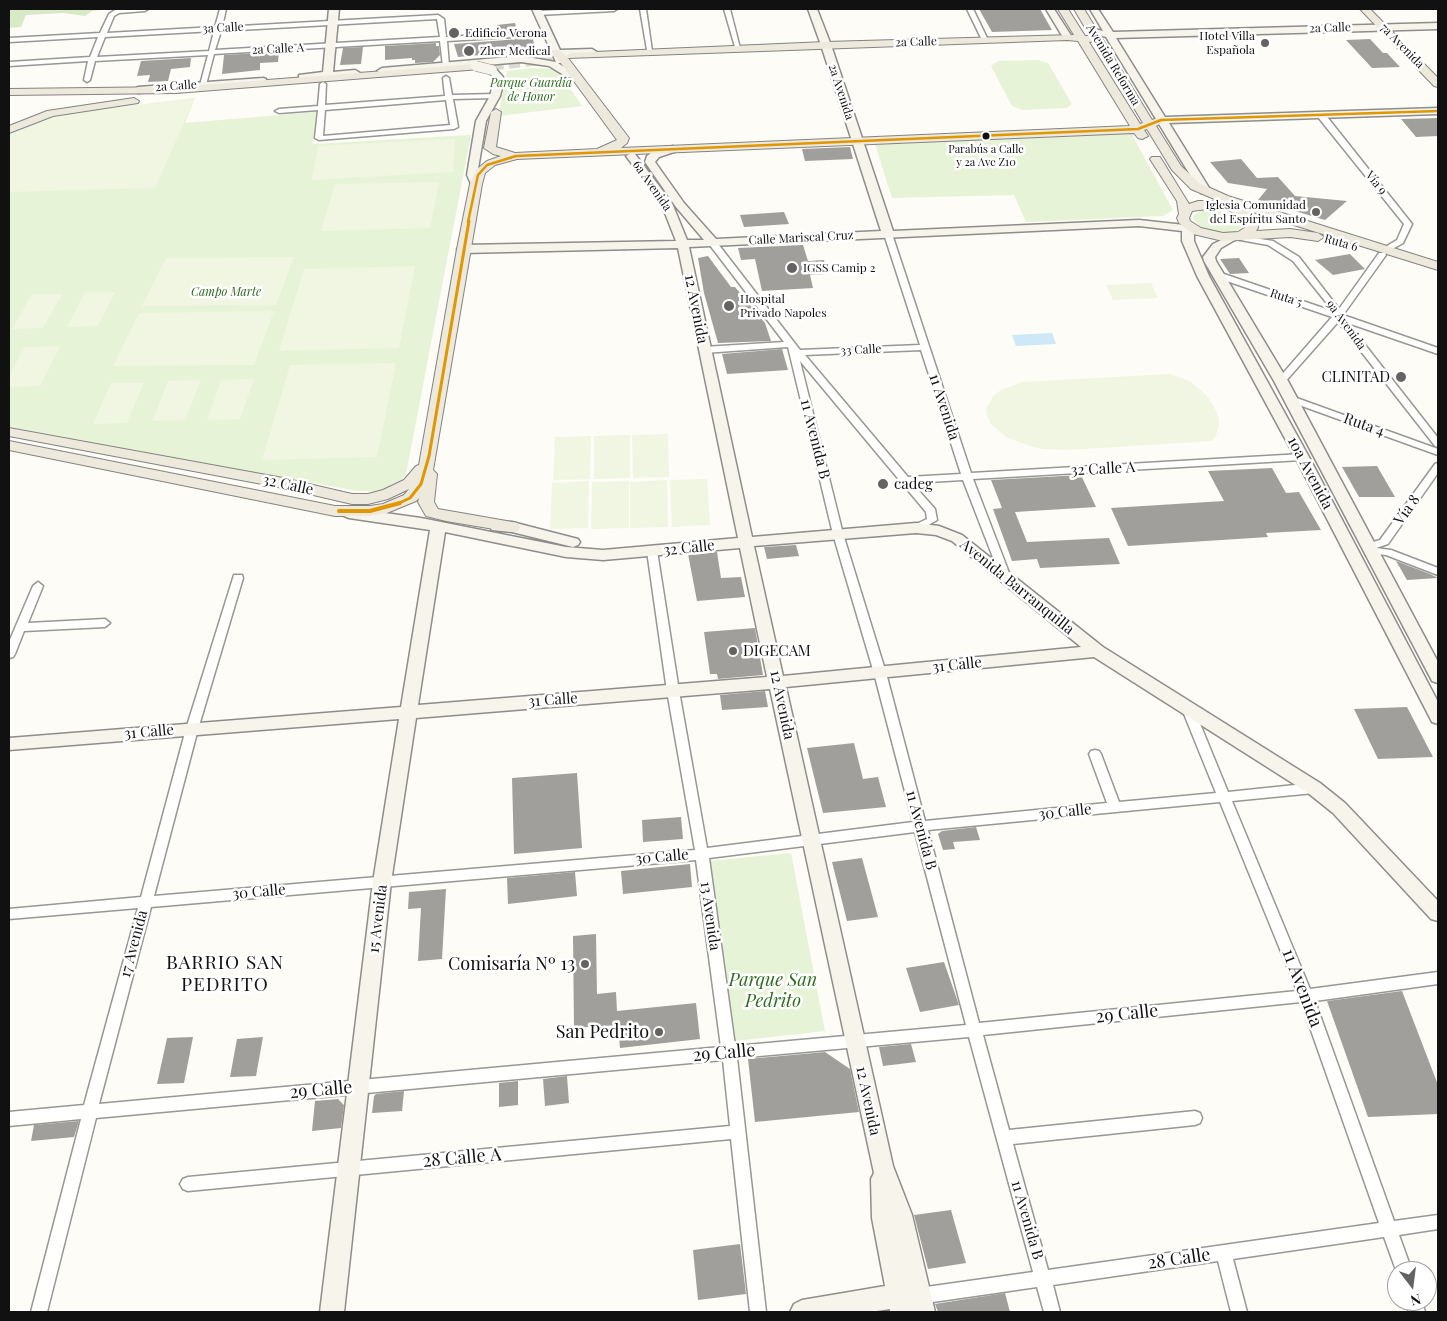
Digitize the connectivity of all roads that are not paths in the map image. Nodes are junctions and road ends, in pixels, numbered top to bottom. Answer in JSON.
{"nodes":[{"id":1,"x":145,"y":9,"type":"edge"},
{"id":2,"x":223,"y":9,"type":"edge"},
{"id":3,"x":334,"y":9,"type":"edge"},
{"id":4,"x":614,"y":9,"type":"edge"},
{"id":5,"x":643,"y":9,"type":"edge"},
{"id":6,"x":727,"y":9,"type":"edge"},
{"id":7,"x":812,"y":9,"type":"edge"},
{"id":8,"x":970,"y":9,"type":"edge"},
{"id":9,"x":1050,"y":9,"type":"edge"},
{"id":10,"x":1063,"y":9,"type":"edge"},
{"id":11,"x":1079,"y":9,"type":"edge"},
{"id":12,"x":1094,"y":9,"type":"edge"},
{"id":13,"x":1365,"y":9,"type":"edge"},
{"id":14,"x":1378,"y":9,"type":"edge"},
{"id":15,"x":537,"y":11,"type":"edge"},
{"id":16,"x":332,"y":22,"type":"junction"},
{"id":17,"x":1438,"y":22,"type":"edge"},
{"id":18,"x":1385,"y":26,"type":"junction"},
{"id":19,"x":1438,"y":26,"type":"edge"},
{"id":20,"x":218,"y":28,"type":"junction"},
{"id":21,"x":547,"y":33,"type":"junction"},
{"id":22,"x":102,"y":35,"type":"junction"},
{"id":23,"x":1096,"y":35,"type":"junction"},
{"id":24,"x":1110,"y":35,"type":"junction"},
{"id":25,"x":1080,"y":36,"type":"junction"},
{"id":26,"x":1067,"y":37,"type":"junction"},
{"id":27,"x":9,"y":40,"type":"edge"},
{"id":28,"x":443,"y":40,"type":"junction"},
{"id":29,"x":985,"y":40,"type":"junction"},
{"id":30,"x":826,"y":45,"type":"junction"},
{"id":31,"x":329,"y":46,"type":"junction"},
{"id":32,"x":738,"y":47,"type":"junction"},
{"id":33,"x":766,"y":47,"type":"junction"},
{"id":34,"x":650,"y":50,"type":"junction"},
{"id":35,"x":555,"y":52,"type":"junction"},
{"id":36,"x":212,"y":53,"type":"junction"},
{"id":37,"x":571,"y":56,"type":"tunnel mouth"},
{"id":38,"x":92,"y":60,"type":"junction"},
{"id":39,"x":1431,"y":62,"type":"dead end"},
{"id":40,"x":9,"y":64,"type":"edge"},
{"id":41,"x":451,"y":66,"type":"junction"},
{"id":42,"x":476,"y":67,"type":"junction"},
{"id":43,"x":570,"y":75,"type":"junction"},
{"id":44,"x":446,"y":78,"type":"dead end"},
{"id":45,"x":87,"y":80,"type":"dead end"},
{"id":46,"x":325,"y":80,"type":"junction"},
{"id":47,"x":203,"y":84,"type":"junction"},
{"id":48,"x":268,"y":84,"type":"junction"},
{"id":49,"x":1438,"y":84,"type":"edge"},
{"id":50,"x":126,"y":91,"type":"junction"},
{"id":51,"x":9,"y":92,"type":"edge"},
{"id":52,"x":495,"y":96,"type":"junction"},
{"id":53,"x":450,"y":98,"type":"junction"},
{"id":54,"x":322,"y":108,"type":"junction"},
{"id":55,"x":279,"y":111,"type":"dead end"},
{"id":56,"x":1438,"y":111,"type":"edge"},
{"id":57,"x":496,"y":112,"type":"dead end"},
{"id":58,"x":1321,"y":115,"type":"junction"},
{"id":59,"x":1162,"y":120,"type":"junction"},
{"id":60,"x":1149,"y":124,"type":"junction"},
{"id":61,"x":1138,"y":129,"type":"junction"},
{"id":62,"x":9,"y":130,"type":"edge"},
{"id":63,"x":615,"y":135,"type":"dead end"},
{"id":64,"x":857,"y":141,"type":"junction"},
{"id":65,"x":673,"y":149,"type":"junction"},
{"id":66,"x":578,"y":152,"type":"junction"},
{"id":67,"x":516,"y":156,"type":"junction"},
{"id":68,"x":631,"y":156,"type":"dead end"},
{"id":69,"x":476,"y":184,"type":"junction"},
{"id":70,"x":1205,"y":191,"type":"junction"},
{"id":71,"x":1224,"y":199,"type":"junction"},
{"id":72,"x":680,"y":205,"type":"junction"},
{"id":73,"x":1239,"y":210,"type":"junction"},
{"id":74,"x":1259,"y":210,"type":"junction"},
{"id":75,"x":1184,"y":213,"type":"junction"},
{"id":76,"x":1139,"y":223,"type":"junction"},
{"id":77,"x":1189,"y":233,"type":"junction"},
{"id":78,"x":888,"y":234,"type":"junction"},
{"id":79,"x":1237,"y":236,"type":"junction"},
{"id":80,"x":712,"y":242,"type":"junction"},
{"id":81,"x":683,"y":244,"type":"junction"},
{"id":82,"x":463,"y":249,"type":"junction"},
{"id":83,"x":1384,"y":252,"type":"junction"},
{"id":84,"x":1438,"y":266,"type":"edge"},
{"id":85,"x":1438,"y":273,"type":"edge"},
{"id":86,"x":1218,"y":275,"type":"junction"},
{"id":87,"x":1338,"y":316,"type":"junction"},
{"id":88,"x":924,"y":347,"type":"junction"},
{"id":89,"x":793,"y":348,"type":"junction"},
{"id":90,"x":704,"y":350,"type":"junction"},
{"id":91,"x":1438,"y":350,"type":"edge"},
{"id":92,"x":1281,"y":381,"type":"junction"},
{"id":93,"x":1290,"y":399,"type":"junction"},
{"id":94,"x":9,"y":432,"type":"edge"},
{"id":95,"x":1438,"y":444,"type":"edge"},
{"id":96,"x":9,"y":446,"type":"edge"},
{"id":97,"x":1438,"y":452,"type":"edge"},
{"id":98,"x":429,"y":456,"type":"junction"},
{"id":99,"x":1302,"y":457,"type":"junction"},
{"id":100,"x":1438,"y":466,"type":"edge"},
{"id":101,"x":967,"y":476,"type":"junction"},
{"id":102,"x":905,"y":480,"type":"junction"},
{"id":103,"x":335,"y":511,"type":"junction"},
{"id":104,"x":429,"y":525,"type":"junction"},
{"id":105,"x":512,"y":527,"type":"junction"},
{"id":106,"x":916,"y":528,"type":"junction"},
{"id":107,"x":838,"y":534,"type":"junction"},
{"id":108,"x":746,"y":542,"type":"junction"},
{"id":109,"x":1369,"y":545,"type":"junction"},
{"id":110,"x":652,"y":551,"type":"junction"},
{"id":111,"x":1438,"y":572,"type":"edge"},
{"id":112,"x":238,"y":578,"type":"dead end"},
{"id":113,"x":1006,"y":578,"type":"junction"},
{"id":114,"x":38,"y":586,"type":"dead end"},
{"id":115,"x":105,"y":623,"type":"dead end"},
{"id":116,"x":20,"y":627,"type":"junction"},
{"id":117,"x":1097,"y":651,"type":"junction"},
{"id":118,"x":9,"y":654,"type":"edge"},
{"id":119,"x":880,"y":673,"type":"junction"},
{"id":120,"x":1438,"y":677,"type":"edge"},
{"id":121,"x":777,"y":682,"type":"junction"},
{"id":122,"x":673,"y":691,"type":"junction"},
{"id":123,"x":1188,"y":709,"type":"junction"},
{"id":124,"x":408,"y":712,"type":"junction"},
{"id":125,"x":1438,"y":718,"type":"edge"},
{"id":126,"x":192,"y":729,"type":"junction"},
{"id":127,"x":9,"y":744,"type":"edge"},
{"id":128,"x":1095,"y":754,"type":"dead end"},
{"id":129,"x":1314,"y":788,"type":"junction"},
{"id":130,"x":1226,"y":796,"type":"junction"},
{"id":131,"x":1115,"y":807,"type":"junction"},
{"id":132,"x":920,"y":826,"type":"junction"},
{"id":133,"x":811,"y":840,"type":"junction"},
{"id":134,"x":702,"y":854,"type":"junction"},
{"id":135,"x":382,"y":882,"type":"junction"},
{"id":136,"x":146,"y":902,"type":"junction"},
{"id":137,"x":1438,"y":913,"type":"edge"},
{"id":138,"x":9,"y":914,"type":"edge"},
{"id":139,"x":1438,"y":978,"type":"edge"},
{"id":140,"x":1306,"y":996,"type":"junction"},
{"id":141,"x":974,"y":1030,"type":"junction"},
{"id":142,"x":855,"y":1041,"type":"junction"},
{"id":143,"x":729,"y":1053,"type":"junction"},
{"id":144,"x":358,"y":1087,"type":"junction"},
{"id":145,"x":90,"y":1112,"type":"junction"},
{"id":146,"x":1195,"y":1118,"type":"dead end"},
{"id":147,"x":9,"y":1119,"type":"edge"},
{"id":148,"x":737,"y":1132,"type":"junction"},
{"id":149,"x":1004,"y":1138,"type":"junction"},
{"id":150,"x":348,"y":1169,"type":"junction"},
{"id":151,"x":188,"y":1184,"type":"dead end"},
{"id":152,"x":1438,"y":1222,"type":"edge"},
{"id":153,"x":1390,"y":1230,"type":"junction"},
{"id":154,"x":1224,"y":1253,"type":"junction"},
{"id":155,"x":1401,"y":1261,"type":"edge"},
{"id":156,"x":1044,"y":1278,"type":"junction"},
{"id":157,"x":910,"y":1304,"type":"edge"},
{"id":158,"x":39,"y":1312,"type":"edge"},
{"id":159,"x":332,"y":1312,"type":"edge"},
{"id":160,"x":758,"y":1312,"type":"edge"},
{"id":161,"x":802,"y":1312,"type":"edge"},
{"id":162,"x":1052,"y":1312,"type":"edge"},
{"id":163,"x":1239,"y":1312,"type":"edge"}],
"edges":[{"from":1,"to":22,"type":"street"},
{"from":2,"to":20,"type":"street"},
{"from":3,"to":16,"type":"main road"},
{"from":4,"to":15,"type":"street"},
{"from":5,"to":34,"type":"street"},
{"from":6,"to":32,"type":"street"},
{"from":7,"to":30,"type":"main road","name":"2a Avenida"},
{"from":8,"to":29,"type":"street"},
{"from":9,"to":26,"type":"main road"},
{"from":10,"to":25,"type":"main road","name":"Avenida Reforma"},
{"from":11,"to":23,"type":"main road","name":"Avenida Reforma"},
{"from":12,"to":24,"type":"main road"},
{"from":13,"to":18,"type":"main road","name":"7a Avenida"},
{"from":14,"to":18,"type":"main road","name":"7a Avenida"},
{"from":15,"to":21,"type":"main road"},
{"from":16,"to":20,"type":"street","name":"3a Calle"},
{"from":16,"to":28,"type":"street","name":"3a Calle"},
{"from":16,"to":31,"type":"main road"},
{"from":17,"to":18,"type":"main road","name":"2a Calle"},
{"from":18,"to":19,"type":"main road","name":"2a Calle"},
{"from":18,"to":24,"type":"main road","name":"2a Calle"},
{"from":18,"to":39,"type":"main road","name":"7a Avenida"},
{"from":18,"to":49,"type":"main road","name":"7a Avenida"},
{"from":20,"to":22,"type":"street","name":"3a Calle"},
{"from":20,"to":36,"type":"street"},
{"from":21,"to":28,"type":"street","name":"2a Calle A"},
{"from":21,"to":35,"type":"main road"},
{"from":22,"to":27,"type":"street","name":"3a Calle"},
{"from":22,"to":38,"type":"street"},
{"from":23,"to":24,"type":"main road","name":"2a Calle"},
{"from":23,"to":25,"type":"main road","name":"2a Calle"},
{"from":23,"to":60,"type":"main road","name":"Avenida Reforma"},
{"from":24,"to":59,"type":"main road"},
{"from":25,"to":26,"type":"main road","name":"2a Calle"},
{"from":25,"to":61,"type":"main road","name":"Avenida Reforma"},
{"from":26,"to":29,"type":"main road","name":"2a Calle"},
{"from":28,"to":31,"type":"street","name":"2a Calle A"},
{"from":28,"to":41,"type":"street"},
{"from":29,"to":30,"type":"main road","name":"2a Calle"},
{"from":30,"to":33,"type":"main road","name":"2a Calle"},
{"from":30,"to":64,"type":"main road","name":"2a Avenida"},
{"from":31,"to":36,"type":"street","name":"2a Calle A"},
{"from":31,"to":46,"type":"main road"},
{"from":32,"to":33,"type":"main road","name":"2a Calle"},
{"from":32,"to":34,"type":"main road","name":"2a Calle"},
{"from":33,"to":37,"type":"main road","name":"2a Calle"},
{"from":34,"to":35,"type":"main road","name":"2a Calle"},
{"from":35,"to":43,"type":"main road"},
{"from":35,"to":66,"type":"main road"},
{"from":36,"to":38,"type":"street","name":"2a Calle A"},
{"from":36,"to":47,"type":"street"},
{"from":38,"to":40,"type":"street","name":"2a Calle A"},
{"from":38,"to":45,"type":"street"},
{"from":41,"to":42,"type":"main road"},
{"from":41,"to":43,"type":"main road","name":"2a Calle"},
{"from":41,"to":46,"type":"main road","name":"2a Calle"},
{"from":42,"to":48,"type":"main road","name":"2a Calle"},
{"from":42,"to":52,"type":"main road","bridge":true},
{"from":43,"to":63,"type":"main road"},
{"from":44,"to":53,"type":"street"},
{"from":46,"to":47,"type":"main road","name":"2a Calle"},
{"from":46,"to":54,"type":"street"},
{"from":47,"to":50,"type":"main road","name":"2a Calle"},
{"from":48,"to":50,"type":"main road","name":"2a Calle"},
{"from":48,"to":62,"type":"main road"},
{"from":50,"to":51,"type":"main road"},
{"from":52,"to":53,"type":"street"},
{"from":52,"to":69,"type":"main road"},
{"from":53,"to":54,"type":"street"},
{"from":53,"to":54,"type":"street"},
{"from":54,"to":55,"type":"street"},
{"from":56,"to":58,"type":"main road"},
{"from":57,"to":67,"type":"main road"},
{"from":58,"to":59,"type":"main road"},
{"from":58,"to":83,"type":"street","name":"Vía 9"},
{"from":59,"to":60,"type":"main road"},
{"from":59,"to":70,"type":"main road"},
{"from":60,"to":61,"type":"main road"},
{"from":60,"to":70,"type":"main road","name":"Avenida Reforma"},
{"from":61,"to":64,"type":"main road"},
{"from":61,"to":75,"type":"main road","name":"Avenida Reforma"},
{"from":64,"to":65,"type":"main road"},
{"from":64,"to":78,"type":"main road","name":"2a Avenida"},
{"from":65,"to":66,"type":"main road"},
{"from":65,"to":72,"type":"main road"},
{"from":66,"to":67,"type":"main road"},
{"from":67,"to":69,"type":"main road"},
{"from":68,"to":81,"type":"main road","name":"6a Avenida"},
{"from":69,"to":82,"type":"main road"},
{"from":70,"to":71,"type":"main road","name":"Avenida Reforma"},
{"from":71,"to":73,"type":"main road"},
{"from":71,"to":74,"type":"main road","name":"Avenida Reforma"},
{"from":72,"to":80,"type":"main road"},
{"from":72,"to":81,"type":"main road"},
{"from":73,"to":74,"type":"main road"},
{"from":73,"to":75,"type":"main road"},
{"from":73,"to":79,"type":"main road"},
{"from":74,"to":83,"type":"main road","name":"Ruta 6"},
{"from":75,"to":76,"type":"main road","name":"Calle Mariscal Cruz"},
{"from":75,"to":77,"type":"main road","name":"Avenida Reforma"},
{"from":76,"to":77,"type":"main road","name":"Calle Mariscal Cruz"},
{"from":76,"to":78,"type":"street","name":"Calle Mariscal Cruz"},
{"from":77,"to":79,"type":"main road","name":"Ruta 6"},
{"from":77,"to":99,"type":"main road","name":"10a Avenida"},
{"from":78,"to":80,"type":"main road","name":"Calle Mariscal Cruz"},
{"from":78,"to":88,"type":"street","name":"11 Avenida"},
{"from":79,"to":83,"type":"main road","name":"Ruta 6"},
{"from":79,"to":86,"type":"street","name":"10a Avenida"},
{"from":79,"to":87,"type":"street","name":"9a Avenida"},
{"from":80,"to":81,"type":"street","name":"Calle Mariscal Cruz"},
{"from":80,"to":89,"type":"street"},
{"from":81,"to":82,"type":"street","name":"Calle Mariscal Cruz"},
{"from":81,"to":90,"type":"street","name":"12 Avenida"},
{"from":82,"to":98,"type":"main road"},
{"from":83,"to":84,"type":"main road","name":"Ruta 6"},
{"from":83,"to":85,"type":"main road","name":"Ruta 6"},
{"from":83,"to":87,"type":"street","name":"Vía 9"},
{"from":86,"to":87,"type":"street","name":"Ruta 5"},
{"from":86,"to":92,"type":"main road","name":"10a Avenida"},
{"from":87,"to":91,"type":"street","name":"Ruta 5"},
{"from":87,"to":92,"type":"street","name":"Vía 9"},
{"from":87,"to":95,"type":"street","name":"9a Avenida"},
{"from":88,"to":89,"type":"street","name":"33 Calle"},
{"from":88,"to":101,"type":"street","name":"11 Avenida"},
{"from":89,"to":90,"type":"street","name":"33 Calle"},
{"from":89,"to":102,"type":"street"},
{"from":89,"to":107,"type":"street","name":"11 Avenida B"},
{"from":90,"to":108,"type":"main road","name":"12 Avenida"},
{"from":92,"to":93,"type":"main road","name":"10a Avenida"},
{"from":93,"to":97,"type":"street","name":"Ruta 4"},
{"from":93,"to":109,"type":"main road","name":"10a Avenida"},
{"from":94,"to":98,"type":"main road","name":"32 Calle"},
{"from":96,"to":103,"type":"main road","name":"32 Calle"},
{"from":98,"to":103,"type":"main road","name":"32 Calle"},
{"from":98,"to":105,"type":"main road"},
{"from":99,"to":101,"type":"street","name":"32 Calle A"},
{"from":99,"to":109,"type":"main road"},
{"from":99,"to":125,"type":"main road","name":"10a Avenida"},
{"from":100,"to":109,"type":"street","name":"Vía 8"},
{"from":101,"to":102,"type":"street","name":"32 Calle A"},
{"from":101,"to":113,"type":"street","name":"11 Avenida"},
{"from":102,"to":106,"type":"street"},
{"from":103,"to":104,"type":"main road","name":"32 Calle"},
{"from":104,"to":105,"type":"main road","name":"32 Calle"},
{"from":104,"to":110,"type":"main road","name":"32 Calle"},
{"from":104,"to":124,"type":"main road","name":"15 Avenida"},
{"from":105,"to":108,"type":"main road","name":"32 Calle"},
{"from":106,"to":107,"type":"main road","name":"32 Calle"},
{"from":106,"to":113,"type":"main road","name":"Avenida Barranquilla"},
{"from":107,"to":108,"type":"main road","name":"32 Calle"},
{"from":107,"to":119,"type":"street","name":"11 Avenida B"},
{"from":108,"to":110,"type":"main road","name":"32 Calle"},
{"from":108,"to":121,"type":"main road","name":"12 Avenida"},
{"from":109,"to":111,"type":"street"},
{"from":109,"to":120,"type":"main road","name":"10a Avenida"},
{"from":110,"to":122,"type":"street","name":"13 Avenida"},
{"from":112,"to":126,"type":"street","name":"17 Avenida"},
{"from":113,"to":117,"type":"main road","name":"Avenida Barranquilla"},
{"from":114,"to":116,"type":"street"},
{"from":115,"to":116,"type":"street"},
{"from":116,"to":118,"type":"street"},
{"from":117,"to":119,"type":"main road","name":"31 Calle"},
{"from":117,"to":123,"type":"main road","name":"Avenida Barranquilla"},
{"from":119,"to":121,"type":"main road","name":"31 Calle"},
{"from":119,"to":132,"type":"street","name":"11 Avenida B"},
{"from":121,"to":122,"type":"main road","name":"31 Calle"},
{"from":121,"to":133,"type":"main road","name":"12 Avenida"},
{"from":122,"to":124,"type":"main road","name":"31 Calle"},
{"from":122,"to":134,"type":"street","name":"13 Avenida"},
{"from":123,"to":129,"type":"main road","name":"Avenida Barranquilla"},
{"from":123,"to":130,"type":"street","name":"11 Avenida"},
{"from":124,"to":126,"type":"main road","name":"31 Calle"},
{"from":124,"to":135,"type":"main road","name":"15 Avenida"},
{"from":126,"to":127,"type":"main road","name":"31 Calle"},
{"from":126,"to":136,"type":"street","name":"17 Avenida"},
{"from":128,"to":131,"type":"street"},
{"from":129,"to":130,"type":"street","name":"30 Calle"},
{"from":129,"to":137,"type":"main road","name":"Avenida Barranquilla"},
{"from":130,"to":131,"type":"street","name":"30 Calle"},
{"from":130,"to":140,"type":"street","name":"11 Avenida"},
{"from":131,"to":132,"type":"street","name":"30 Calle"},
{"from":132,"to":133,"type":"street","name":"30 Calle"},
{"from":132,"to":141,"type":"street","name":"11 Avenida B"},
{"from":133,"to":134,"type":"street","name":"30 Calle"},
{"from":133,"to":142,"type":"main road","name":"12 Avenida"},
{"from":134,"to":135,"type":"street","name":"30 Calle"},
{"from":134,"to":143,"type":"street","name":"13 Avenida"},
{"from":135,"to":136,"type":"street","name":"30 Calle"},
{"from":135,"to":144,"type":"main road","name":"15 Avenida"},
{"from":136,"to":138,"type":"street","name":"30 Calle"},
{"from":136,"to":145,"type":"street","name":"17 Avenida"},
{"from":139,"to":140,"type":"street","name":"29 Calle"},
{"from":140,"to":141,"type":"street","name":"29 Calle"},
{"from":140,"to":153,"type":"street","name":"11 Avenida"},
{"from":141,"to":142,"type":"street","name":"29 Calle"},
{"from":141,"to":149,"type":"street","name":"11 Avenida B"},
{"from":142,"to":143,"type":"street","name":"29 Calle"},
{"from":142,"to":157,"type":"main road","name":"12 Avenida"},
{"from":143,"to":144,"type":"street","name":"29 Calle"},
{"from":143,"to":148,"type":"street","name":"13 Avenida"},
{"from":144,"to":145,"type":"street","name":"29 Calle"},
{"from":144,"to":150,"type":"main road","name":"15 Avenida"},
{"from":145,"to":147,"type":"street","name":"29 Calle"},
{"from":145,"to":158,"type":"street","name":"17 Avenida"},
{"from":146,"to":149,"type":"street"},
{"from":148,"to":150,"type":"street","name":"28 Calle A"},
{"from":148,"to":160,"type":"street","name":"13 Avenida"},
{"from":149,"to":156,"type":"street","name":"11 Avenida B"},
{"from":150,"to":151,"type":"street","name":"28 Calle A"},
{"from":150,"to":159,"type":"main road","name":"15 Avenida"},
{"from":152,"to":153,"type":"street","name":"28 Calle"},
{"from":153,"to":154,"type":"street","name":"28 Calle"},
{"from":153,"to":155,"type":"street","name":"11 Avenida"},
{"from":154,"to":156,"type":"street","name":"28 Calle"},
{"from":154,"to":163,"type":"street"},
{"from":156,"to":157,"type":"street","name":"28 Calle"},
{"from":156,"to":162,"type":"street","name":"11 Avenida B"},
{"from":157,"to":161,"type":"street","name":"28 Calle"}]}
